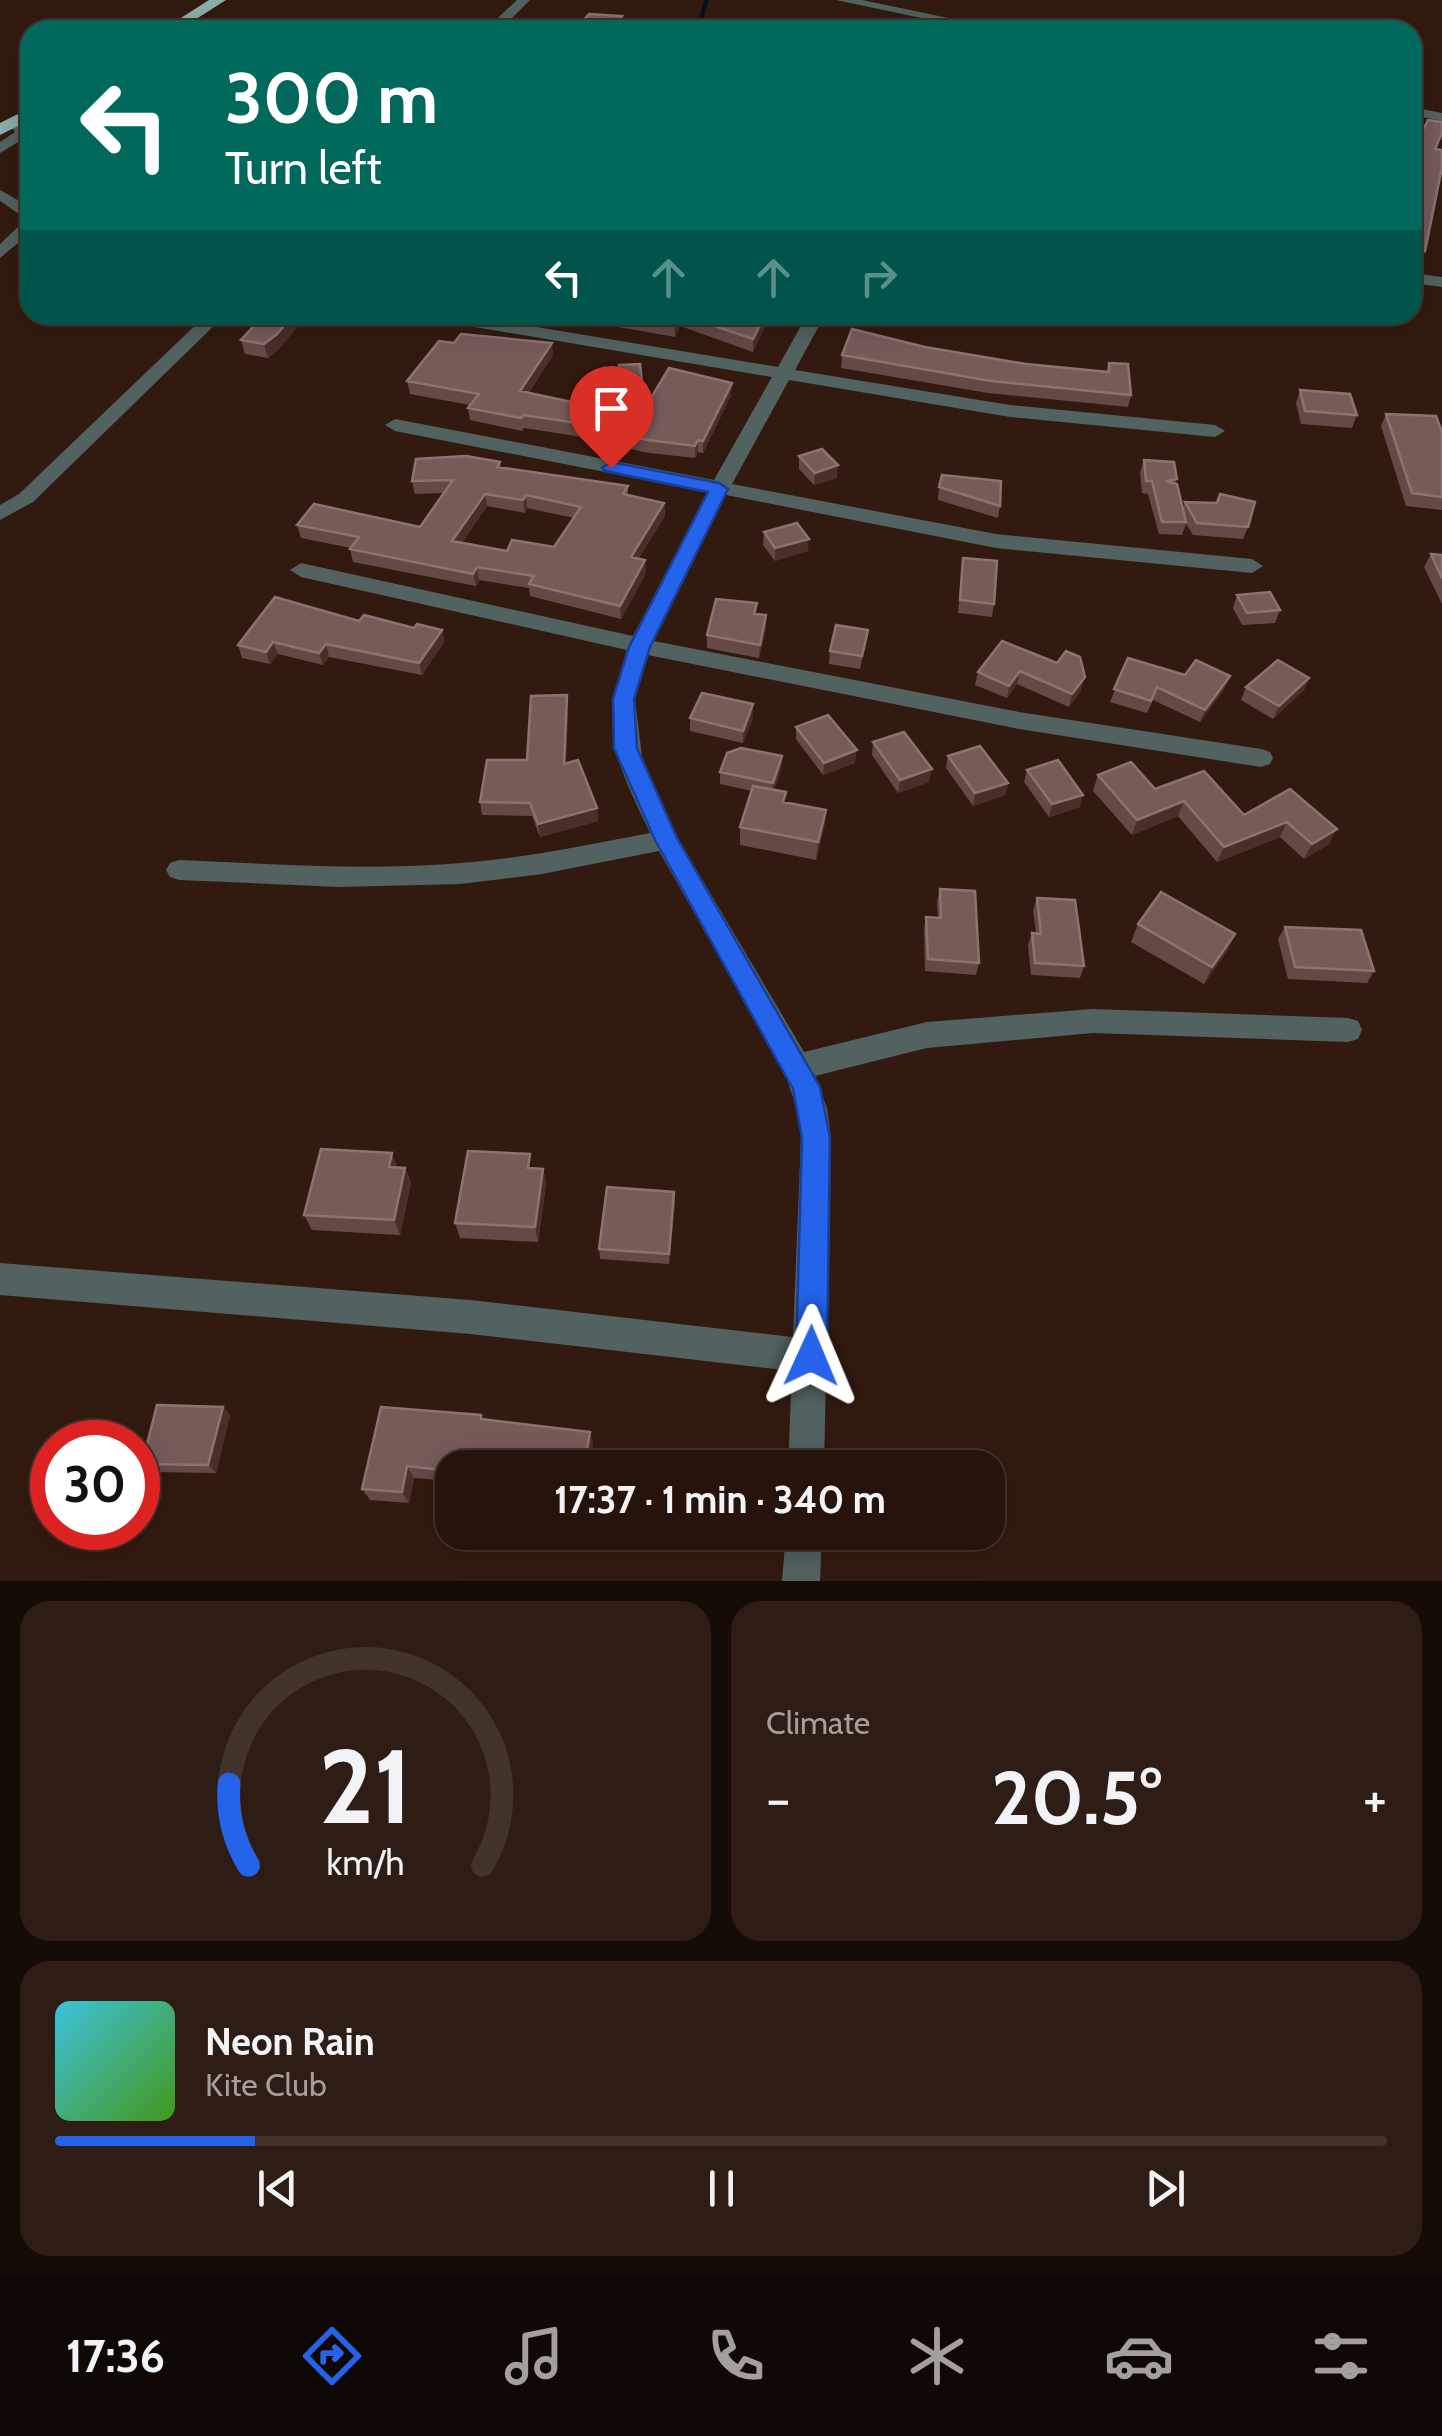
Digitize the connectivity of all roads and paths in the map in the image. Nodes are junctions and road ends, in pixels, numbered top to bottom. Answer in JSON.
{"nodes":[{"id":1,"x":194,"y":0,"type":"edge"},
{"id":2,"x":219,"y":0,"type":"edge"},
{"id":3,"x":524,"y":0,"type":"edge"},
{"id":4,"x":842,"y":0,"type":"edge"},
{"id":5,"x":161,"y":20,"type":"edge"},
{"id":6,"x":186,"y":20,"type":"edge"},
{"id":7,"x":503,"y":20,"type":"edge"},
{"id":8,"x":947,"y":20,"type":"edge"},
{"id":9,"x":20,"y":234,"type":"edge"},
{"id":10,"x":0,"y":253,"type":"edge"},
{"id":11,"x":206,"y":325,"type":"edge"},
{"id":12,"x":494,"y":325,"type":"edge"},
{"id":13,"x":811,"y":325,"type":"edge"},
{"id":14,"x":786,"y":372,"type":"junction"},
{"id":15,"x":395,"y":425,"type":"dead end"},
{"id":16,"x":1215,"y":432,"type":"dead end"},
{"id":17,"x":719,"y":489,"type":"junction"},
{"id":18,"x":0,"y":514,"type":"edge"},
{"id":19,"x":1252,"y":566,"type":"dead end"},
{"id":20,"x":301,"y":570,"type":"dead end"},
{"id":21,"x":639,"y":647,"type":"junction"},
{"id":22,"x":1262,"y":758,"type":"dead end"},
{"id":23,"x":666,"y":840,"type":"junction"},
{"id":24,"x":179,"y":870,"type":"dead end"},
{"id":25,"x":1348,"y":1030,"type":"dead end"},
{"id":26,"x":797,"y":1067,"type":"junction"},
{"id":27,"x":0,"y":1279,"type":"edge"},
{"id":28,"x":811,"y":1356,"type":"junction"},
{"id":29,"x":807,"y":1450,"type":"edge"},
{"id":30,"x":803,"y":1550,"type":"edge"},
{"id":31,"x":802,"y":1581,"type":"edge"}],
"edges":[{"from":1,"to":5,"type":"highway"},
{"from":2,"to":6,"type":"highway"},
{"from":3,"to":7,"type":"street"},
{"from":4,"to":8,"type":"street"},
{"from":9,"to":10,"type":"street"},
{"from":11,"to":18,"type":"street"},
{"from":12,"to":14,"type":"street"},
{"from":13,"to":14,"type":"street"},
{"from":14,"to":16,"type":"street"},
{"from":14,"to":17,"type":"street"},
{"from":15,"to":17,"type":"street"},
{"from":17,"to":19,"type":"street"},
{"from":17,"to":21,"type":"street"},
{"from":20,"to":21,"type":"street"},
{"from":21,"to":22,"type":"street"},
{"from":21,"to":23,"type":"street"},
{"from":23,"to":24,"type":"street"},
{"from":23,"to":26,"type":"street"},
{"from":25,"to":26,"type":"street"},
{"from":26,"to":28,"type":"street"},
{"from":27,"to":28,"type":"street"},
{"from":28,"to":29,"type":"street"},
{"from":30,"to":31,"type":"street"}]}
